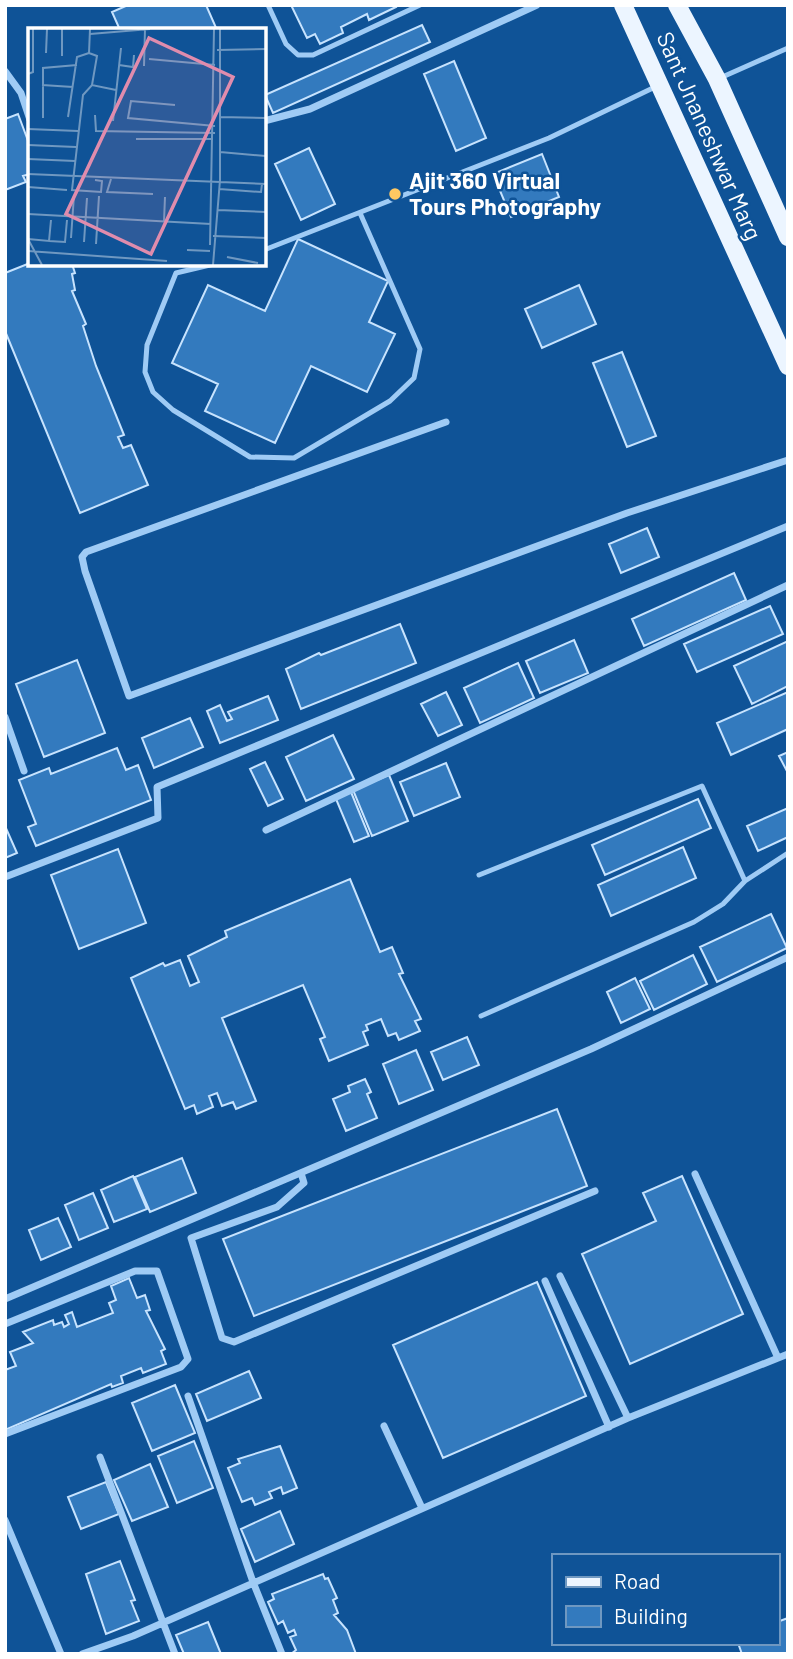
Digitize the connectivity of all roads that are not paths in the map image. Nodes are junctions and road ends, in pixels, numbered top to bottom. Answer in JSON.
{"nodes":[{"id":1,"x":268,"y":5,"type":"edge"},
{"id":2,"x":420,"y":5,"type":"edge"},
{"id":3,"x":537,"y":5,"type":"edge"},
{"id":4,"x":623,"y":5,"type":"edge"},
{"id":5,"x":677,"y":5,"type":"edge"},
{"id":6,"x":788,"y":48,"type":"edge"},
{"id":7,"x":6,"y":75,"type":"edge"},
{"id":8,"x":717,"y":79,"type":"junction"},
{"id":9,"x":660,"y":85,"type":"junction"},
{"id":10,"x":28,"y":114,"type":"edge"},
{"id":11,"x":266,"y":120,"type":"edge"},
{"id":12,"x":360,"y":213,"type":"junction"},
{"id":13,"x":788,"y":237,"type":"edge"},
{"id":14,"x":266,"y":249,"type":"edge"},
{"id":15,"x":206,"y":266,"type":"edge"},
{"id":16,"x":788,"y":366,"type":"edge"},
{"id":17,"x":446,"y":422,"type":"dead end"},
{"id":18,"x":788,"y":460,"type":"edge"},
{"id":19,"x":788,"y":526,"type":"edge"},
{"id":20,"x":788,"y":585,"type":"edge"},
{"id":21,"x":5,"y":717,"type":"edge"},
{"id":22,"x":24,"y":771,"type":"dead end"},
{"id":23,"x":266,"y":830,"type":"dead end"},
{"id":24,"x":788,"y":853,"type":"edge"},
{"id":25,"x":479,"y":876,"type":"dead end"},
{"id":26,"x":5,"y":877,"type":"edge"},
{"id":27,"x":745,"y":881,"type":"junction"},
{"id":28,"x":788,"y":957,"type":"edge"},
{"id":29,"x":481,"y":1016,"type":"dead end"},
{"id":30,"x":301,"y":1172,"type":"junction"},
{"id":31,"x":695,"y":1174,"type":"dead end"},
{"id":32,"x":595,"y":1191,"type":"dead end"},
{"id":33,"x":560,"y":1276,"type":"dead end"},
{"id":34,"x":545,"y":1281,"type":"dead end"},
{"id":35,"x":5,"y":1299,"type":"edge"},
{"id":36,"x":5,"y":1324,"type":"edge"},
{"id":37,"x":788,"y":1354,"type":"edge"},
{"id":38,"x":778,"y":1358,"type":"junction"},
{"id":39,"x":188,"y":1395,"type":"dead end"},
{"id":40,"x":628,"y":1419,"type":"junction"},
{"id":41,"x":384,"y":1426,"type":"dead end"},
{"id":42,"x":609,"y":1427,"type":"junction"},
{"id":43,"x":5,"y":1434,"type":"edge"},
{"id":44,"x":100,"y":1457,"type":"dead end"},
{"id":45,"x":422,"y":1508,"type":"junction"},
{"id":46,"x":5,"y":1520,"type":"edge"},
{"id":47,"x":253,"y":1582,"type":"junction"},
{"id":48,"x":163,"y":1622,"type":"junction"},
{"id":49,"x":61,"y":1654,"type":"edge"},
{"id":50,"x":82,"y":1654,"type":"edge"},
{"id":51,"x":175,"y":1654,"type":"edge"},
{"id":52,"x":282,"y":1654,"type":"edge"}],
"edges":[{"from":1,"to":2,"type":"lane"},
{"from":3,"to":11,"type":"street"},
{"from":4,"to":9,"type":"main road","name":"Sant Jnaneshwar Marg"},
{"from":5,"to":8,"type":"main road"},
{"from":6,"to":8,"type":"lane"},
{"from":7,"to":10,"type":"street"},
{"from":8,"to":13,"type":"main road"},
{"from":9,"to":12,"type":"lane"},
{"from":9,"to":16,"type":"main road","name":"Sant Jnaneshwar Marg"},
{"from":12,"to":14,"type":"lane"},
{"from":12,"to":15,"type":"lane"},
{"from":17,"to":18,"type":"street"},
{"from":19,"to":26,"type":"street"},
{"from":20,"to":23,"type":"street"},
{"from":21,"to":22,"type":"street"},
{"from":24,"to":27,"type":"lane"},
{"from":25,"to":27,"type":"lane"},
{"from":27,"to":29,"type":"lane"},
{"from":28,"to":30,"type":"street"},
{"from":30,"to":32,"type":"street"},
{"from":30,"to":35,"type":"street"},
{"from":31,"to":38,"type":"street"},
{"from":33,"to":40,"type":"street"},
{"from":34,"to":42,"type":"street"},
{"from":36,"to":43,"type":"street"},
{"from":37,"to":38,"type":"street"},
{"from":38,"to":40,"type":"street"},
{"from":39,"to":47,"type":"street"},
{"from":40,"to":42,"type":"street"},
{"from":41,"to":45,"type":"street"},
{"from":42,"to":45,"type":"street"},
{"from":44,"to":48,"type":"street"},
{"from":45,"to":47,"type":"street"},
{"from":46,"to":49,"type":"street"},
{"from":47,"to":48,"type":"street"},
{"from":47,"to":52,"type":"street"},
{"from":48,"to":50,"type":"street"},
{"from":48,"to":51,"type":"street"}]}
